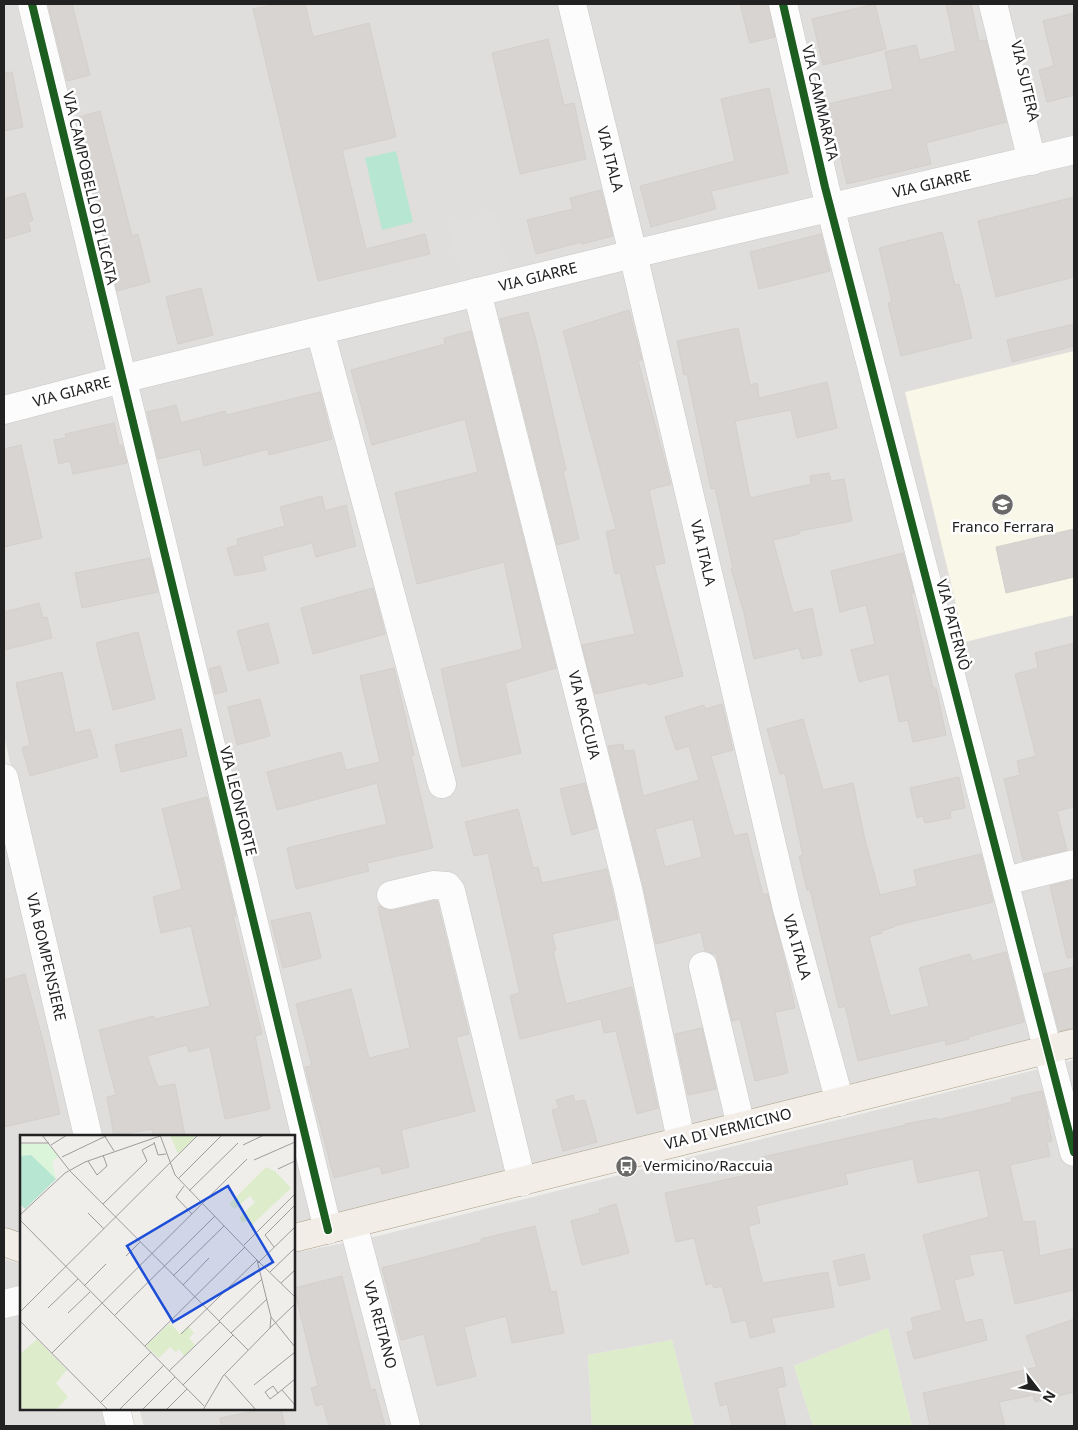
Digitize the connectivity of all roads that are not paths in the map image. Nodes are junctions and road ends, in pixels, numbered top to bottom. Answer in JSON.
{"nodes":[{"id":1,"x":32,"y":4,"type":"edge"},
{"id":2,"x":572,"y":4,"type":"edge"},
{"id":3,"x":782,"y":4,"type":"edge"},
{"id":4,"x":993,"y":4,"type":"edge"},
{"id":5,"x":1007,"y":4,"type":"edge"},
{"id":6,"x":1074,"y":150,"type":"edge"},
{"id":7,"x":1038,"y":159,"type":"junction"},
{"id":8,"x":831,"y":208,"type":"junction"},
{"id":9,"x":633,"y":254,"type":"junction"},
{"id":10,"x":477,"y":292,"type":"junction"},
{"id":11,"x":320,"y":330,"type":"junction"},
{"id":12,"x":122,"y":379,"type":"junction"},
{"id":13,"x":4,"y":410,"type":"edge"},
{"id":14,"x":4,"y":778,"type":"edge"},
{"id":15,"x":442,"y":784,"type":"dead end"},
{"id":16,"x":1074,"y":864,"type":"edge"},
{"id":17,"x":1005,"y":881,"type":"junction"},
{"id":18,"x":391,"y":895,"type":"dead end"},
{"id":19,"x":703,"y":966,"type":"dead end"},
{"id":20,"x":1074,"y":1043,"type":"edge"},
{"id":21,"x":1048,"y":1049,"type":"junction"},
{"id":22,"x":840,"y":1102,"type":"junction"},
{"id":23,"x":742,"y":1126,"type":"junction"},
{"id":24,"x":88,"y":1135,"type":"edge"},
{"id":25,"x":681,"y":1140,"type":"junction"},
{"id":26,"x":1074,"y":1152,"type":"edge"},
{"id":27,"x":522,"y":1182,"type":"junction"},
{"id":28,"x":341,"y":1227,"type":"junction"},
{"id":29,"x":295,"y":1238,"type":"edge"},
{"id":30,"x":4,"y":1242,"type":"edge"},
{"id":31,"x":20,"y":1248,"type":"edge"},
{"id":32,"x":20,"y":1300,"type":"edge"},
{"id":33,"x":4,"y":1304,"type":"edge"},
{"id":34,"x":116,"y":1410,"type":"edge"},
{"id":35,"x":120,"y":1426,"type":"edge"},
{"id":36,"x":406,"y":1426,"type":"edge"}],
"edges":[{"from":1,"to":12,"type":"street","name":"VIA CAMPOBELLO DI LICATA"},
{"from":2,"to":9,"type":"street","name":"VIA ITALA"},
{"from":3,"to":8,"type":"street","name":"VIA CAMMARATA"},
{"from":4,"to":7,"type":"street"},
{"from":5,"to":7,"type":"street","name":"VIA SUTERA"},
{"from":6,"to":7,"type":"street","name":"VIA GIARRE"},
{"from":7,"to":8,"type":"street","name":"VIA GIARRE"},
{"from":8,"to":9,"type":"street","name":"VIA GIARRE"},
{"from":8,"to":17,"type":"street","name":"VIA PATERNÒ"},
{"from":9,"to":10,"type":"street","name":"VIA GIARRE"},
{"from":9,"to":22,"type":"street","name":"VIA ITALA"},
{"from":10,"to":11,"type":"street","name":"VIA GIARRE"},
{"from":10,"to":25,"type":"street","name":"VIA RACCUIA"},
{"from":11,"to":12,"type":"street","name":"VIA GIARRE"},
{"from":11,"to":15,"type":"street"},
{"from":12,"to":13,"type":"street","name":"VIA GIARRE"},
{"from":12,"to":28,"type":"street","name":"VIA LEONFORTE"},
{"from":14,"to":24,"type":"street","name":"VIA BOMPENSIERE"},
{"from":16,"to":17,"type":"street"},
{"from":17,"to":21,"type":"street","name":"VIA PATERNÒ"},
{"from":18,"to":27,"type":"street"},
{"from":19,"to":23,"type":"street"},
{"from":20,"to":21,"type":"main road","name":"VIA DI VERMICINO"},
{"from":21,"to":22,"type":"main road","name":"VIA DI VERMICINO"},
{"from":21,"to":26,"type":"street","name":"VIA PATERNÒ"},
{"from":22,"to":23,"type":"main road","name":"VIA DI VERMICINO"},
{"from":23,"to":25,"type":"main road","name":"VIA DI VERMICINO"},
{"from":25,"to":27,"type":"main road","name":"VIA DI VERMICINO"},
{"from":27,"to":28,"type":"main road","name":"VIA DI VERMICINO"},
{"from":28,"to":29,"type":"main road","name":"VIA DI VERMICINO"},
{"from":28,"to":36,"type":"street","name":"VIA REITANO"},
{"from":30,"to":31,"type":"main road"},
{"from":32,"to":33,"type":"street"},
{"from":34,"to":35,"type":"street"}]}
